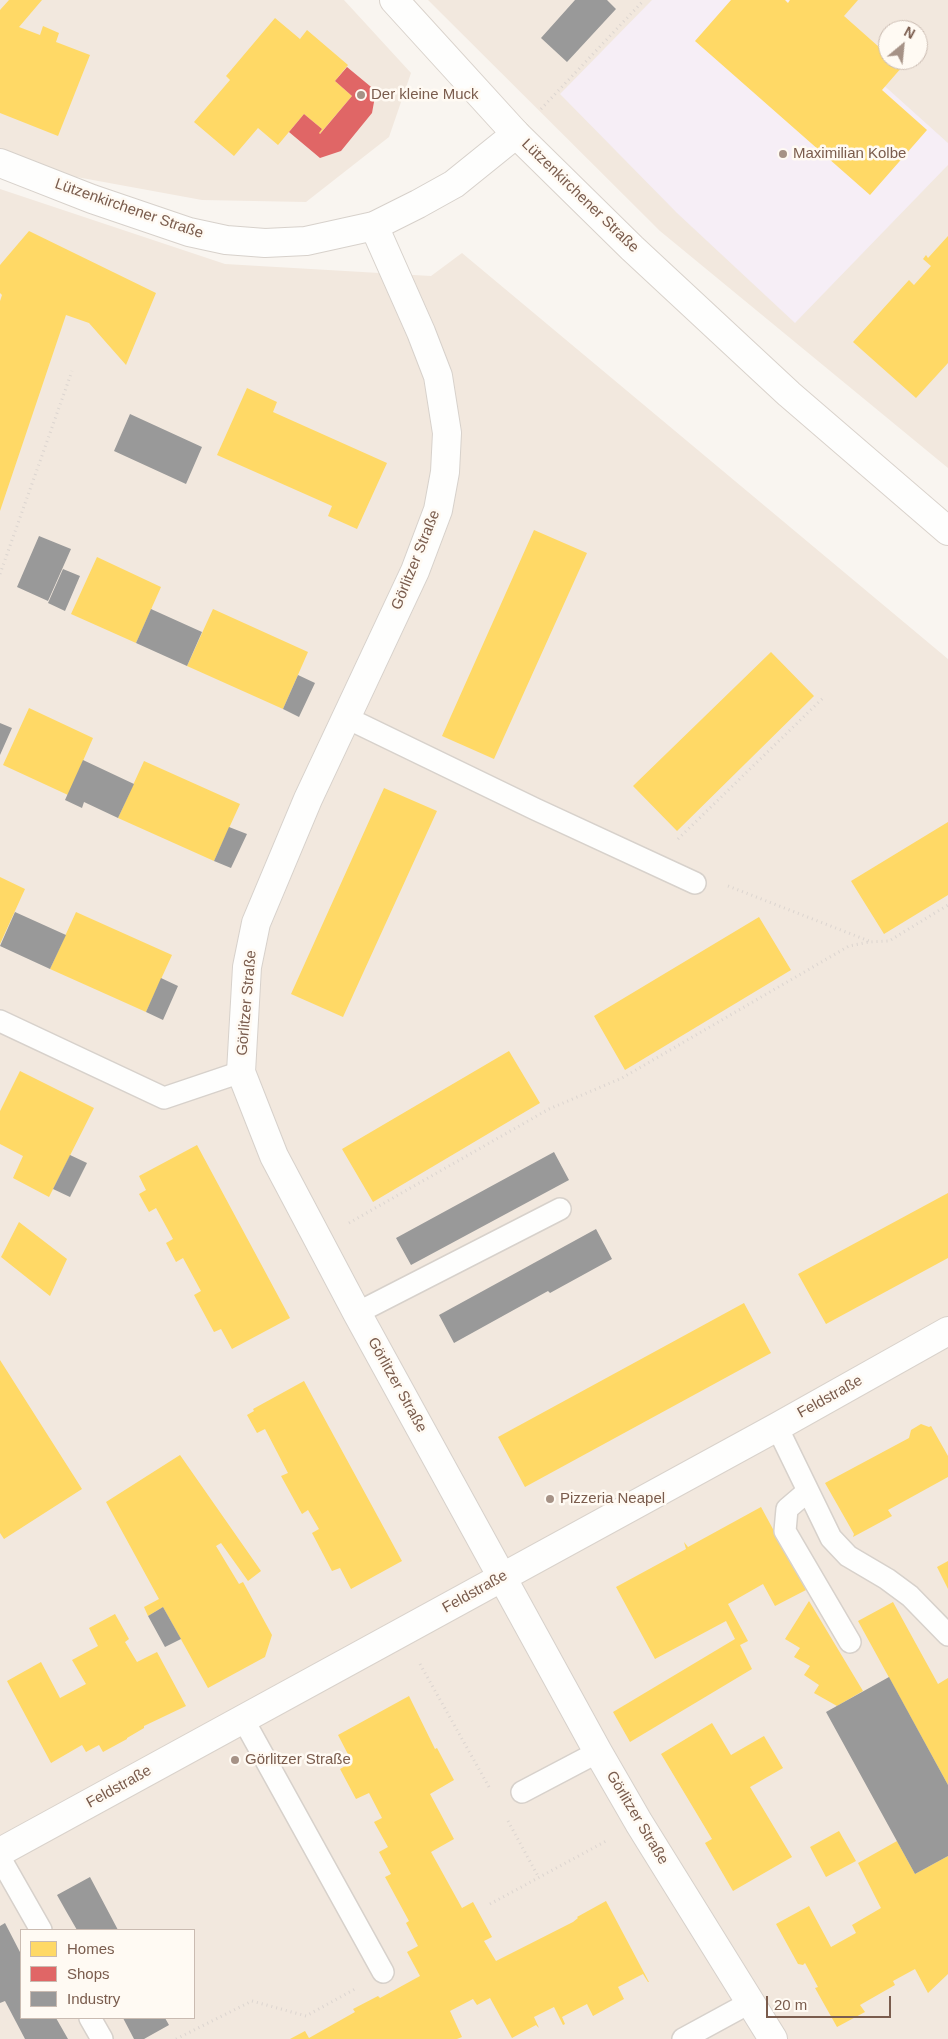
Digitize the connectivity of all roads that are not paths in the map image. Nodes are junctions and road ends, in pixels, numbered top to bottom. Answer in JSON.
{"nodes":[{"id":1,"x":394,"y":0,"type":"edge"},
{"id":2,"x":516,"y":134,"type":"junction"},
{"id":3,"x":0,"y":163,"type":"edge"},
{"id":4,"x":374,"y":226,"type":"junction"},
{"id":5,"x":948,"y":531,"type":"edge"},
{"id":6,"x":345,"y":717,"type":"junction"},
{"id":7,"x":695,"y":883,"type":"road end"},
{"id":8,"x":0,"y":1021,"type":"edge"},
{"id":9,"x":241,"y":1072,"type":"junction"},
{"id":10,"x":560,"y":1209,"type":"dead end"},
{"id":11,"x":357,"y":1313,"type":"junction"},
{"id":12,"x":948,"y":1331,"type":"edge"},
{"id":13,"x":777,"y":1427,"type":"junction"},
{"id":14,"x":808,"y":1491,"type":"junction"},
{"id":15,"x":502,"y":1577,"type":"junction"},
{"id":16,"x":948,"y":1635,"type":"edge"},
{"id":17,"x":850,"y":1642,"type":"dead end"},
{"id":18,"x":243,"y":1719,"type":"junction"},
{"id":19,"x":598,"y":1752,"type":"junction"},
{"id":20,"x":522,"y":1792,"type":"dead end"},
{"id":21,"x":0,"y":1852,"type":"edge"},
{"id":22,"x":0,"y":1858,"type":"edge"},
{"id":23,"x":40,"y":1929,"type":"edge"},
{"id":24,"x":383,"y":1972,"type":"road end"},
{"id":25,"x":751,"y":2002,"type":"junction"},
{"id":26,"x":91,"y":2019,"type":"edge"},
{"id":27,"x":102,"y":2039,"type":"edge"},
{"id":28,"x":683,"y":2039,"type":"edge"},
{"id":29,"x":773,"y":2039,"type":"edge"}],
"edges":[{"from":1,"to":2,"type":"street"},
{"from":2,"to":4,"type":"street","name":"Lützenkirchener Straße"},
{"from":2,"to":5,"type":"street","name":"Lützenkirchener Straße"},
{"from":3,"to":4,"type":"street","name":"Lützenkirchener Straße"},
{"from":4,"to":6,"type":"street","name":"Görlitzer Straße"},
{"from":6,"to":7,"type":"lane"},
{"from":6,"to":9,"type":"street","name":"Görlitzer Straße"},
{"from":8,"to":9,"type":"lane"},
{"from":9,"to":11,"type":"street","name":"Görlitzer Straße"},
{"from":10,"to":11,"type":"lane"},
{"from":11,"to":15,"type":"street","name":"Görlitzer Straße"},
{"from":12,"to":13,"type":"street","name":"Feldstraße"},
{"from":13,"to":14,"type":"lane"},
{"from":13,"to":15,"type":"street","name":"Feldstraße"},
{"from":14,"to":16,"type":"lane"},
{"from":14,"to":17,"type":"lane"},
{"from":15,"to":18,"type":"street","name":"Feldstraße"},
{"from":15,"to":19,"type":"street","name":"Görlitzer Straße"},
{"from":18,"to":21,"type":"street","name":"Feldstraße"},
{"from":18,"to":24,"type":"lane"},
{"from":19,"to":20,"type":"lane"},
{"from":19,"to":25,"type":"street","name":"Görlitzer Straße"},
{"from":22,"to":23,"type":"lane"},
{"from":25,"to":28,"type":"lane"},
{"from":25,"to":29,"type":"street","name":"Görlitzer Straße"},
{"from":26,"to":27,"type":"lane"}]}
